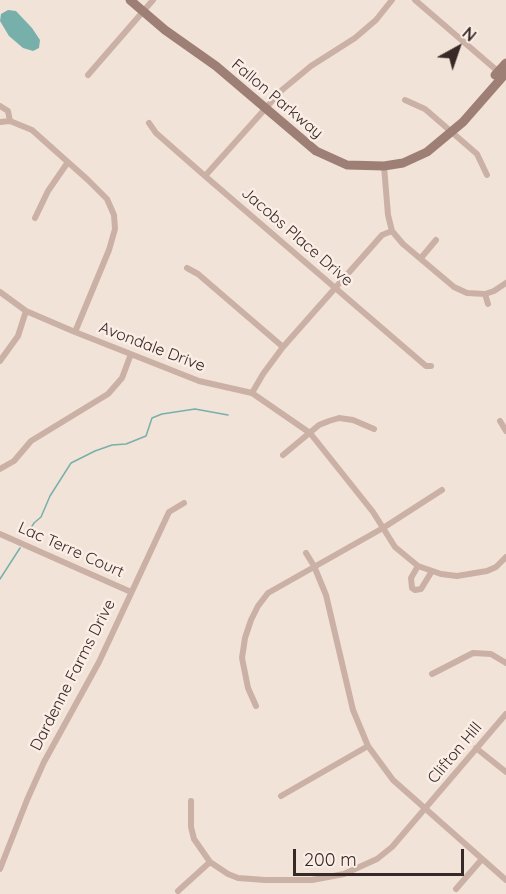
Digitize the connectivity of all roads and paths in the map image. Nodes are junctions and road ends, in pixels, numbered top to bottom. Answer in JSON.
{"nodes":[{"id":1,"x":130,"y":0,"type":"edge"},
{"id":2,"x":153,"y":0,"type":"edge"},
{"id":3,"x":392,"y":0,"type":"edge"},
{"id":4,"x":415,"y":0,"type":"edge"},
{"id":5,"x":143,"y":12,"type":"junction"},
{"id":6,"x":506,"y":63,"type":"edge"},
{"id":7,"x":88,"y":75,"type":"dead end"},
{"id":8,"x":503,"y":75,"type":"edge"},
{"id":9,"x":405,"y":100,"type":"dead end"},
{"id":10,"x":0,"y":106,"type":"edge"},
{"id":11,"x":264,"y":108,"type":"junction"},
{"id":12,"x":10,"y":121,"type":"junction"},
{"id":13,"x":0,"y":122,"type":"edge"},
{"id":14,"x":149,"y":123,"type":"dead end"},
{"id":15,"x":451,"y":131,"type":"junction"},
{"id":16,"x":68,"y":162,"type":"junction"},
{"id":17,"x":384,"y":166,"type":"junction"},
{"id":18,"x":487,"y":175,"type":"dead end"},
{"id":19,"x":205,"y":176,"type":"junction"},
{"id":20,"x":34,"y":218,"type":"dead end"},
{"id":21,"x":393,"y":231,"type":"junction"},
{"id":22,"x":436,"y":240,"type":"dead end"},
{"id":23,"x":421,"y":258,"type":"junction"},
{"id":24,"x":187,"y":268,"type":"dead end"},
{"id":25,"x":506,"y":283,"type":"edge"},
{"id":26,"x":336,"y":288,"type":"junction"},
{"id":27,"x":0,"y":292,"type":"edge"},
{"id":28,"x":485,"y":294,"type":"junction"},
{"id":29,"x":488,"y":304,"type":"dead end"},
{"id":30,"x":26,"y":310,"type":"junction"},
{"id":31,"x":75,"y":332,"type":"junction"},
{"id":32,"x":283,"y":347,"type":"junction"},
{"id":33,"x":131,"y":354,"type":"junction"},
{"id":34,"x":0,"y":361,"type":"edge"},
{"id":35,"x":431,"y":366,"type":"dead end"},
{"id":36,"x":252,"y":393,"type":"junction"},
{"id":37,"x":500,"y":421,"type":"dead end"},
{"id":38,"x":374,"y":429,"type":"dead end"},
{"id":39,"x":506,"y":431,"type":"edge"},
{"id":40,"x":310,"y":433,"type":"junction"},
{"id":41,"x":284,"y":455,"type":"dead end"},
{"id":42,"x":0,"y":469,"type":"edge"},
{"id":43,"x":442,"y":490,"type":"dead end"},
{"id":44,"x":184,"y":503,"type":"dead end"},
{"id":45,"x":382,"y":528,"type":"junction"},
{"id":46,"x":0,"y":534,"type":"edge"},
{"id":47,"x":306,"y":553,"type":"dead end"},
{"id":48,"x":506,"y":557,"type":"edge"},
{"id":49,"x":314,"y":566,"type":"junction"},
{"id":50,"x":418,"y":566,"type":"junction"},
{"id":51,"x":432,"y":571,"type":"junction"},
{"id":52,"x":131,"y":592,"type":"junction"},
{"id":53,"x":506,"y":663,"type":"edge"},
{"id":54,"x":432,"y":674,"type":"dead end"},
{"id":55,"x":256,"y":706,"type":"dead end"},
{"id":56,"x":506,"y":714,"type":"edge"},
{"id":57,"x":368,"y":746,"type":"junction"},
{"id":58,"x":476,"y":748,"type":"junction"},
{"id":59,"x":506,"y":772,"type":"edge"},
{"id":60,"x":281,"y":796,"type":"dead end"},
{"id":61,"x":191,"y":801,"type":"dead end"},
{"id":62,"x":425,"y":810,"type":"junction"},
{"id":63,"x":482,"y":859,"type":"junction"},
{"id":64,"x":210,"y":862,"type":"junction"},
{"id":65,"x":0,"y":868,"type":"edge"},
{"id":66,"x":506,"y":880,"type":"edge"},
{"id":67,"x":456,"y":889,"type":"dead end"},
{"id":68,"x":178,"y":891,"type":"dead end"}],
"edges":[{"from":1,"to":5,"type":"street","name":"Fallon Parkway"},
{"from":2,"to":5,"type":"street"},
{"from":3,"to":11,"type":"street"},
{"from":4,"to":8,"type":"street"},
{"from":5,"to":7,"type":"street"},
{"from":5,"to":11,"type":"street","name":"Fallon Parkway"},
{"from":6,"to":8,"type":"street","name":"Fallon Parkway"},
{"from":8,"to":15,"type":"street","name":"Fallon Parkway"},
{"from":9,"to":15,"type":"street"},
{"from":10,"to":12,"type":"street"},
{"from":11,"to":17,"type":"street","name":"Fallon Parkway"},
{"from":11,"to":19,"type":"street"},
{"from":12,"to":13,"type":"street"},
{"from":12,"to":16,"type":"street"},
{"from":14,"to":19,"type":"street","name":"Jacobs Place Drive"},
{"from":15,"to":17,"type":"street","name":"Fallon Parkway"},
{"from":15,"to":18,"type":"street"},
{"from":16,"to":20,"type":"street"},
{"from":16,"to":31,"type":"street"},
{"from":17,"to":21,"type":"street"},
{"from":19,"to":26,"type":"street","name":"Jacobs Place Drive"},
{"from":21,"to":23,"type":"street"},
{"from":21,"to":26,"type":"street"},
{"from":22,"to":23,"type":"street"},
{"from":23,"to":28,"type":"street"},
{"from":24,"to":32,"type":"street"},
{"from":25,"to":28,"type":"street"},
{"from":26,"to":32,"type":"street"},
{"from":26,"to":35,"type":"street","name":"Jacobs Place Drive"},
{"from":27,"to":30,"type":"street","name":"Avondale Drive"},
{"from":28,"to":29,"type":"street"},
{"from":30,"to":31,"type":"street","name":"Avondale Drive"},
{"from":30,"to":34,"type":"street"},
{"from":31,"to":33,"type":"street","name":"Avondale Drive"},
{"from":32,"to":36,"type":"street"},
{"from":33,"to":36,"type":"street","name":"Avondale Drive"},
{"from":33,"to":42,"type":"street"},
{"from":36,"to":40,"type":"street","name":"Avondale Drive"},
{"from":37,"to":39,"type":"street"},
{"from":38,"to":40,"type":"street"},
{"from":40,"to":41,"type":"street"},
{"from":40,"to":45,"type":"street","name":"Avondale Drive"},
{"from":43,"to":45,"type":"street"},
{"from":44,"to":52,"type":"street","name":"Dardenne Farms Drive"},
{"from":45,"to":49,"type":"street"},
{"from":45,"to":50,"type":"street","name":"Avondale Drive"},
{"from":46,"to":52,"type":"street","name":"Lac Terre Court"},
{"from":47,"to":49,"type":"street"},
{"from":48,"to":51,"type":"street","name":"Avondale Drive"},
{"from":49,"to":55,"type":"street"},
{"from":49,"to":57,"type":"street"},
{"from":50,"to":51,"type":"street","name":"Avondale Drive"},
{"from":50,"to":51,"type":"street"},
{"from":52,"to":65,"type":"street","name":"Dardenne Farms Drive"},
{"from":53,"to":54,"type":"street"},
{"from":56,"to":58,"type":"street","name":"Clifton Hill"},
{"from":57,"to":60,"type":"street"},
{"from":57,"to":62,"type":"street"},
{"from":58,"to":59,"type":"street"},
{"from":58,"to":62,"type":"street","name":"Clifton Hill"},
{"from":61,"to":64,"type":"street"},
{"from":62,"to":63,"type":"street"},
{"from":62,"to":64,"type":"street","name":"Clifton Hill"},
{"from":63,"to":66,"type":"street"},
{"from":63,"to":67,"type":"street"},
{"from":64,"to":68,"type":"street"}]}
